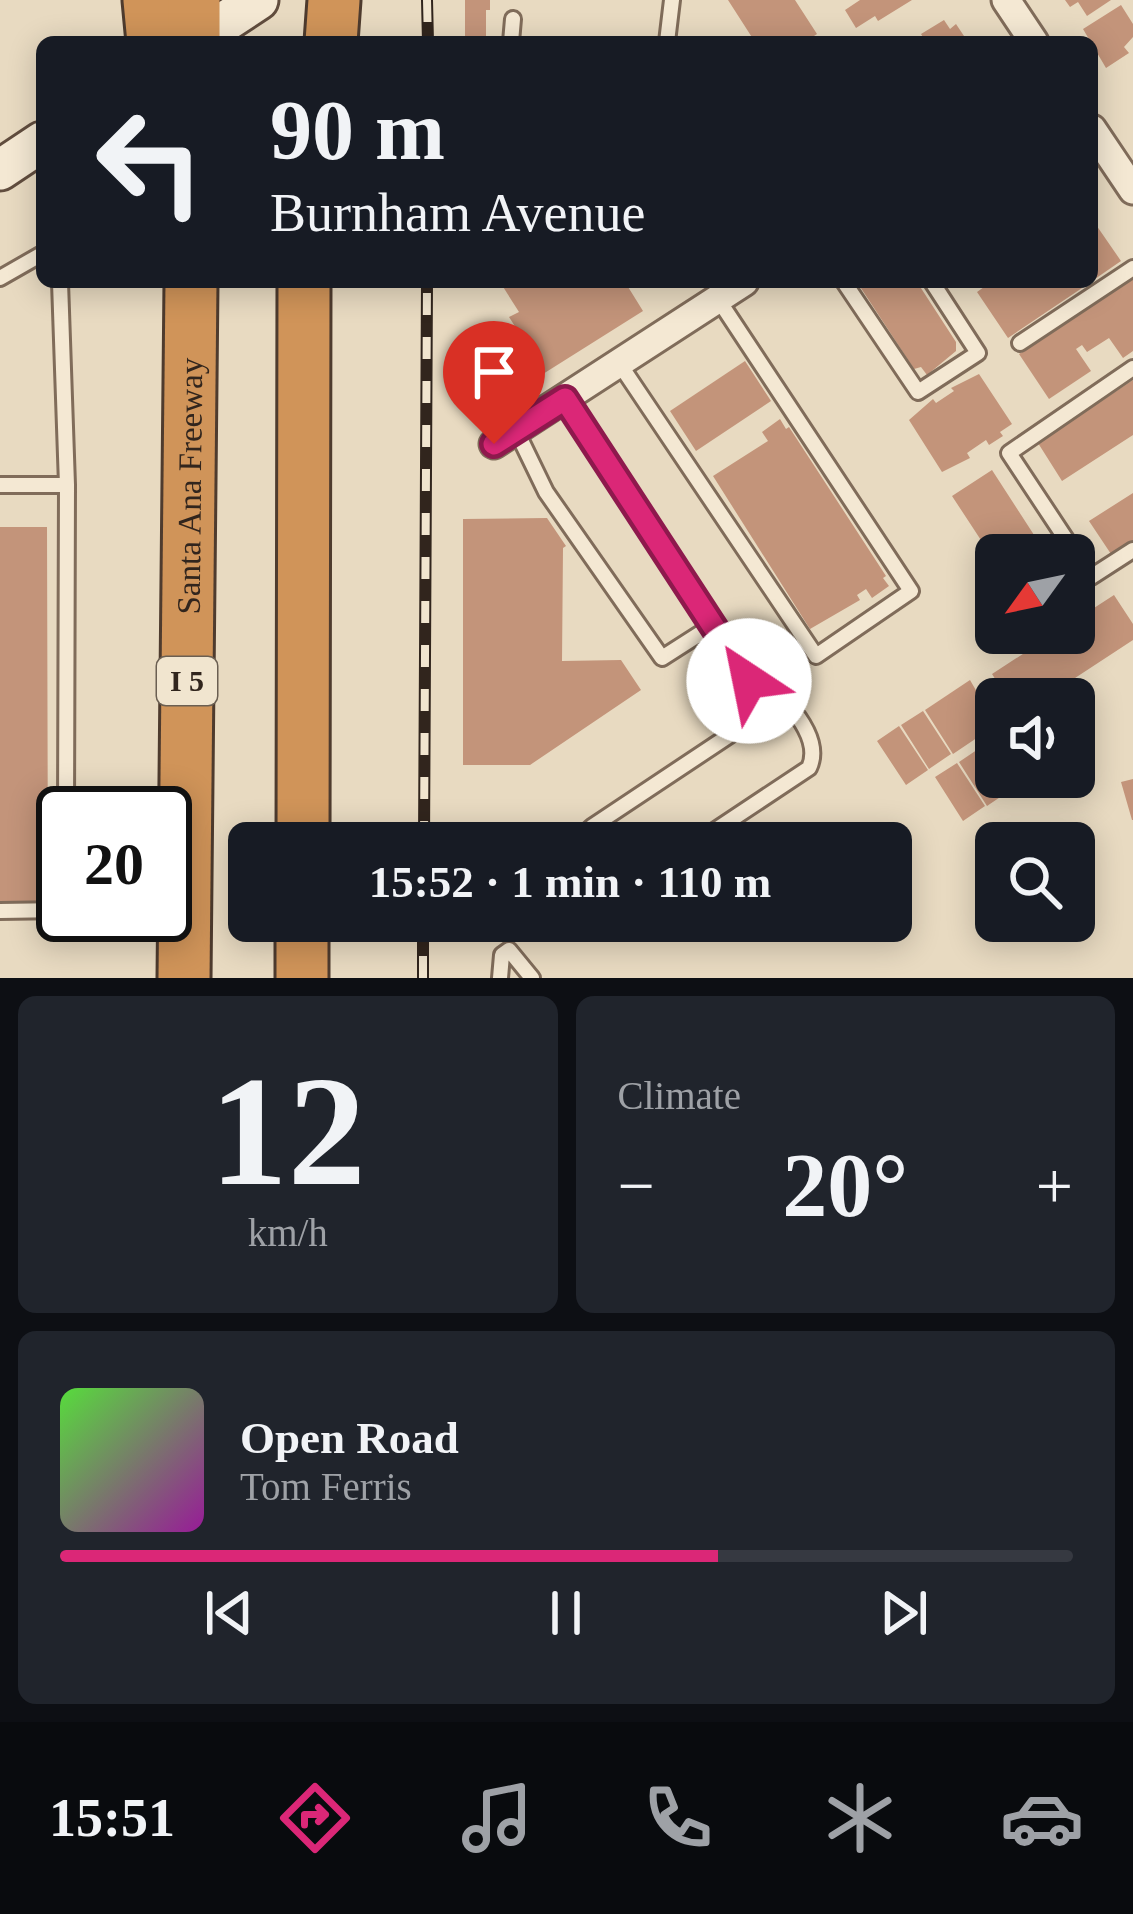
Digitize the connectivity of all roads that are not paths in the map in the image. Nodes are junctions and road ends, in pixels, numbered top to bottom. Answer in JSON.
{"nodes":[{"id":1,"x":149,"y":0,"type":"edge"},
{"id":2,"x":194,"y":0,"type":"edge"},
{"id":3,"x":258,"y":0,"type":"edge"},
{"id":4,"x":304,"y":0,"type":"edge"},
{"id":5,"x":334,"y":0,"type":"edge"},
{"id":6,"x":672,"y":0,"type":"edge"},
{"id":7,"x":1006,"y":0,"type":"edge"},
{"id":8,"x":513,"y":20,"type":"dead end"},
{"id":9,"x":152,"y":36,"type":"edge"},
{"id":10,"x":194,"y":36,"type":"edge"},
{"id":11,"x":203,"y":36,"type":"edge"},
{"id":12,"x":304,"y":36,"type":"edge"},
{"id":13,"x":331,"y":36,"type":"edge"},
{"id":14,"x":512,"y":36,"type":"edge"},
{"id":15,"x":669,"y":36,"type":"edge"},
{"id":16,"x":1030,"y":36,"type":"edge"},
{"id":17,"x":1098,"y":137,"type":"edge"},
{"id":18,"x":36,"y":146,"type":"edge"},
{"id":19,"x":0,"y":170,"type":"edge"},
{"id":20,"x":1133,"y":190,"type":"edge"},
{"id":21,"x":36,"y":257,"type":"edge"},
{"id":22,"x":1133,"y":268,"type":"edge"},
{"id":23,"x":0,"y":278,"type":"edge"},
{"id":24,"x":60,"y":288,"type":"edge"},
{"id":25,"x":179,"y":288,"type":"edge"},
{"id":26,"x":191,"y":288,"type":"edge"},
{"id":27,"x":304,"y":288,"type":"edge"},
{"id":28,"x":735,"y":288,"type":"edge"},
{"id":29,"x":848,"y":288,"type":"edge"},
{"id":30,"x":936,"y":288,"type":"edge"},
{"id":31,"x":718,"y":299,"type":"junction"},
{"id":32,"x":1020,"y":343,"type":"dead end"},
{"id":33,"x":619,"y":363,"type":"junction"},
{"id":34,"x":1133,"y":368,"type":"edge"},
{"id":35,"x":190,"y":383,"type":"junction"},
{"id":36,"x":565,"y":399,"type":"junction"},
{"id":37,"x":505,"y":437,"type":"joint"},
{"id":38,"x":0,"y":485,"type":"edge"},
{"id":39,"x":67,"y":485,"type":"junction"},
{"id":40,"x":1133,"y":550,"type":"edge"},
{"id":41,"x":712,"y":626,"type":"junction"},
{"id":42,"x":768,"y":709,"type":"junction"},
{"id":43,"x":66,"y":786,"type":"edge"},
{"id":44,"x":302,"y":822,"type":"edge"},
{"id":45,"x":598,"y":822,"type":"edge"},
{"id":46,"x":728,"y":822,"type":"edge"},
{"id":47,"x":36,"y":910,"type":"edge"},
{"id":48,"x":0,"y":911,"type":"edge"},
{"id":49,"x":302,"y":942,"type":"edge"},
{"id":50,"x":184,"y":978,"type":"edge"},
{"id":51,"x":302,"y":978,"type":"edge"},
{"id":52,"x":500,"y":978,"type":"edge"},
{"id":53,"x":532,"y":978,"type":"edge"}],
"edges":[{"from":1,"to":9,"type":"highway"},
{"from":2,"to":10,"type":"highway"},
{"from":3,"to":11,"type":"main road"},
{"from":4,"to":12,"type":"highway"},
{"from":5,"to":13,"type":"highway"},
{"from":6,"to":15,"type":"lane"},
{"from":7,"to":16,"type":"street"},
{"from":8,"to":14,"type":"lane"},
{"from":17,"to":20,"type":"street"},
{"from":18,"to":19,"type":"main road"},
{"from":21,"to":23,"type":"lane"},
{"from":22,"to":32,"type":"lane"},
{"from":24,"to":39,"type":"lane"},
{"from":25,"to":35,"type":"highway"},
{"from":26,"to":35,"type":"highway","name":"Santa Ana Freeway","number":"I 5"},
{"from":27,"to":44,"type":"highway"},
{"from":28,"to":31,"type":"street"},
{"from":29,"to":30,"type":"lane"},
{"from":31,"to":33,"type":"street"},
{"from":31,"to":33,"type":"lane"},
{"from":33,"to":36,"type":"street"},
{"from":34,"to":40,"type":"lane"},
{"from":35,"to":50,"type":"highway","name":"Santa Ana Freeway","number":"I 5"},
{"from":36,"to":37,"type":"street"},
{"from":36,"to":41,"type":"lane"},
{"from":37,"to":41,"type":"lane"},
{"from":38,"to":39,"type":"lane"},
{"from":39,"to":43,"type":"lane"},
{"from":41,"to":42,"type":"lane"},
{"from":42,"to":45,"type":"lane"},
{"from":42,"to":46,"type":"lane"},
{"from":47,"to":48,"type":"lane"},
{"from":49,"to":51,"type":"highway"},
{"from":52,"to":53,"type":"lane"}]}
